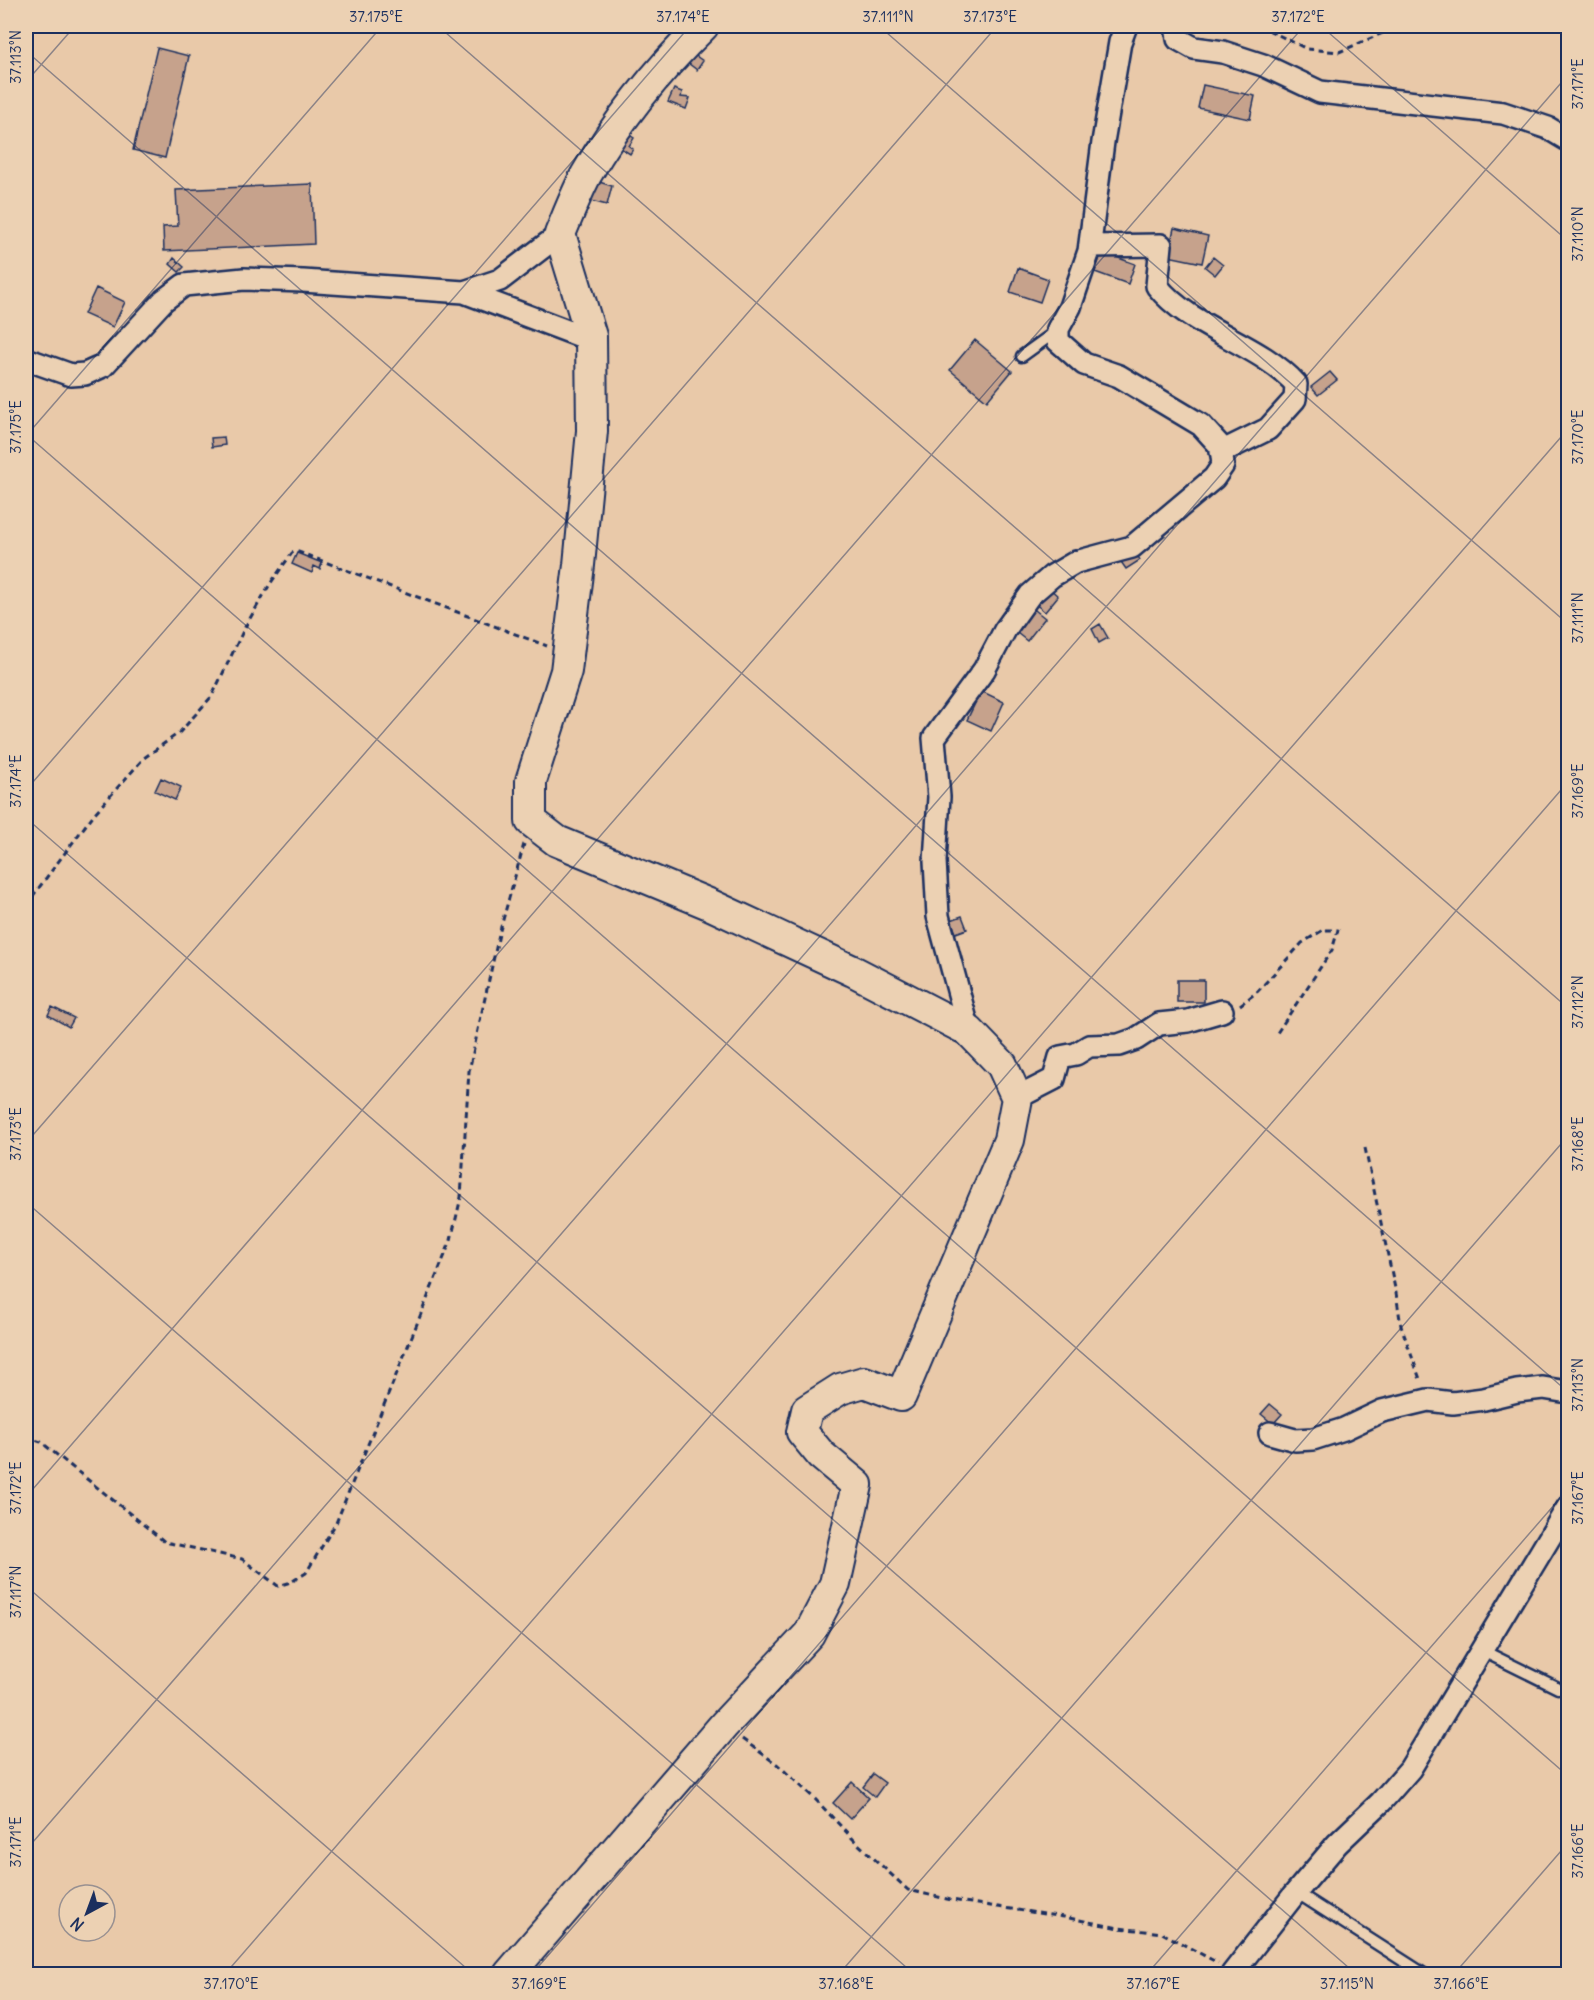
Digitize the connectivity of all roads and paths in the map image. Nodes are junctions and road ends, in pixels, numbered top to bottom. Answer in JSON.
{"nodes":[{"id":1,"x":703,"y":26,"type":"edge"},
{"id":2,"x":1126,"y":26,"type":"edge"},
{"id":3,"x":1176,"y":26,"type":"edge"},
{"id":4,"x":1260,"y":26,"type":"edge"},
{"id":5,"x":1399,"y":26,"type":"edge"},
{"id":6,"x":1569,"y":140,"type":"edge"},
{"id":7,"x":560,"y":234,"type":"junction"},
{"id":8,"x":1089,"y":246,"type":"junction"},
{"id":9,"x":464,"y":292,"type":"junction"},
{"id":10,"x":1058,"y":329,"type":"junction"},
{"id":11,"x":591,"y":340,"type":"junction"},
{"id":12,"x":1022,"y":356,"type":"dead end"},
{"id":13,"x":26,"y":359,"type":"edge"},
{"id":14,"x":1221,"y":452,"type":"junction"},
{"id":15,"x":569,"y":652,"type":"junction"},
{"id":16,"x":531,"y":821,"type":"junction"},
{"id":17,"x":26,"y":905,"type":"edge"},
{"id":18,"x":1222,"y":1011,"type":"joint"},
{"id":19,"x":969,"y":1031,"type":"junction"},
{"id":20,"x":1277,"y":1033,"type":"dead end"},
{"id":21,"x":1017,"y":1098,"type":"junction"},
{"id":22,"x":1365,"y":1148,"type":"dead end"},
{"id":23,"x":1569,"y":1392,"type":"edge"},
{"id":24,"x":1428,"y":1400,"type":"junction"},
{"id":25,"x":1270,"y":1433,"type":"dead end"},
{"id":26,"x":26,"y":1437,"type":"edge"},
{"id":27,"x":1569,"y":1507,"type":"edge"},
{"id":28,"x":1481,"y":1650,"type":"junction"},
{"id":29,"x":1558,"y":1688,"type":"dead end"},
{"id":30,"x":724,"y":1725,"type":"junction"},
{"id":31,"x":1296,"y":1892,"type":"junction"},
{"id":32,"x":1233,"y":1973,"type":"edge"},
{"id":33,"x":508,"y":1974,"type":"edge"},
{"id":34,"x":1425,"y":1974,"type":"edge"}],
"edges":[{"from":1,"to":7,"type":"street"},
{"from":2,"to":8,"type":"street"},
{"from":3,"to":6,"type":"street"},
{"from":4,"to":5,"type":"path"},
{"from":7,"to":9,"type":"street"},
{"from":7,"to":11,"type":"street"},
{"from":8,"to":10,"type":"street"},
{"from":8,"to":14,"type":"street"},
{"from":9,"to":11,"type":"street"},
{"from":9,"to":13,"type":"street"},
{"from":10,"to":12,"type":"lane"},
{"from":10,"to":14,"type":"street"},
{"from":11,"to":15,"type":"street"},
{"from":14,"to":19,"type":"street"},
{"from":15,"to":16,"type":"street"},
{"from":15,"to":17,"type":"path"},
{"from":16,"to":19,"type":"street"},
{"from":16,"to":26,"type":"path"},
{"from":18,"to":20,"type":"path"},
{"from":18,"to":21,"type":"street"},
{"from":19,"to":21,"type":"street"},
{"from":21,"to":30,"type":"street"},
{"from":22,"to":24,"type":"path"},
{"from":23,"to":24,"type":"street"},
{"from":24,"to":25,"type":"street"},
{"from":27,"to":28,"type":"street"},
{"from":28,"to":29,"type":"lane"},
{"from":28,"to":31,"type":"street"},
{"from":30,"to":32,"type":"path"},
{"from":30,"to":33,"type":"street"},
{"from":31,"to":32,"type":"street"},
{"from":31,"to":34,"type":"lane"}]}
